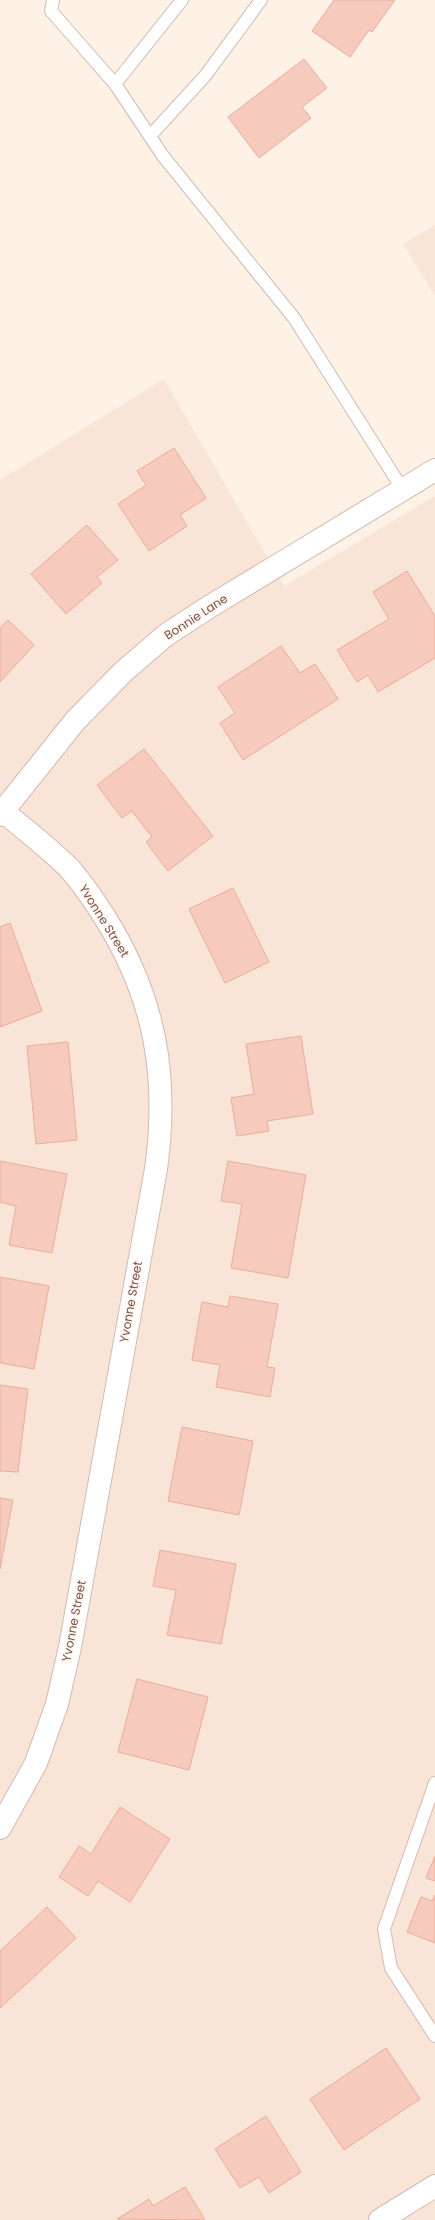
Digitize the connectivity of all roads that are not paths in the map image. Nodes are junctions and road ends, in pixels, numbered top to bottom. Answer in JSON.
{"nodes":[{"id":1,"x":53,"y":0,"type":"edge"},
{"id":2,"x":182,"y":0,"type":"edge"},
{"id":3,"x":261,"y":0,"type":"edge"},
{"id":4,"x":115,"y":84,"type":"junction"},
{"id":5,"x":150,"y":136,"type":"junction"},
{"id":6,"x":435,"y":470,"type":"edge"},
{"id":7,"x":403,"y":490,"type":"junction"},
{"id":8,"x":2,"y":813,"type":"edge"},
{"id":9,"x":435,"y":1783,"type":"edge"},
{"id":10,"x":0,"y":1828,"type":"edge"},
{"id":11,"x":435,"y":2036,"type":"edge"},
{"id":12,"x":435,"y":2186,"type":"edge"},
{"id":13,"x":380,"y":2220,"type":"edge"}],
"edges":[{"from":1,"to":4,"type":"lane"},
{"from":2,"to":4,"type":"lane"},
{"from":3,"to":5,"type":"lane"},
{"from":4,"to":5,"type":"lane"},
{"from":5,"to":7,"type":"lane"},
{"from":6,"to":7,"type":"street","name":"Bonnie Lane"},
{"from":7,"to":8,"type":"street","name":"Bonnie Lane"},
{"from":8,"to":10,"type":"street","name":"Yvonne Street"},
{"from":9,"to":11,"type":"lane"},
{"from":12,"to":13,"type":"street"}]}
